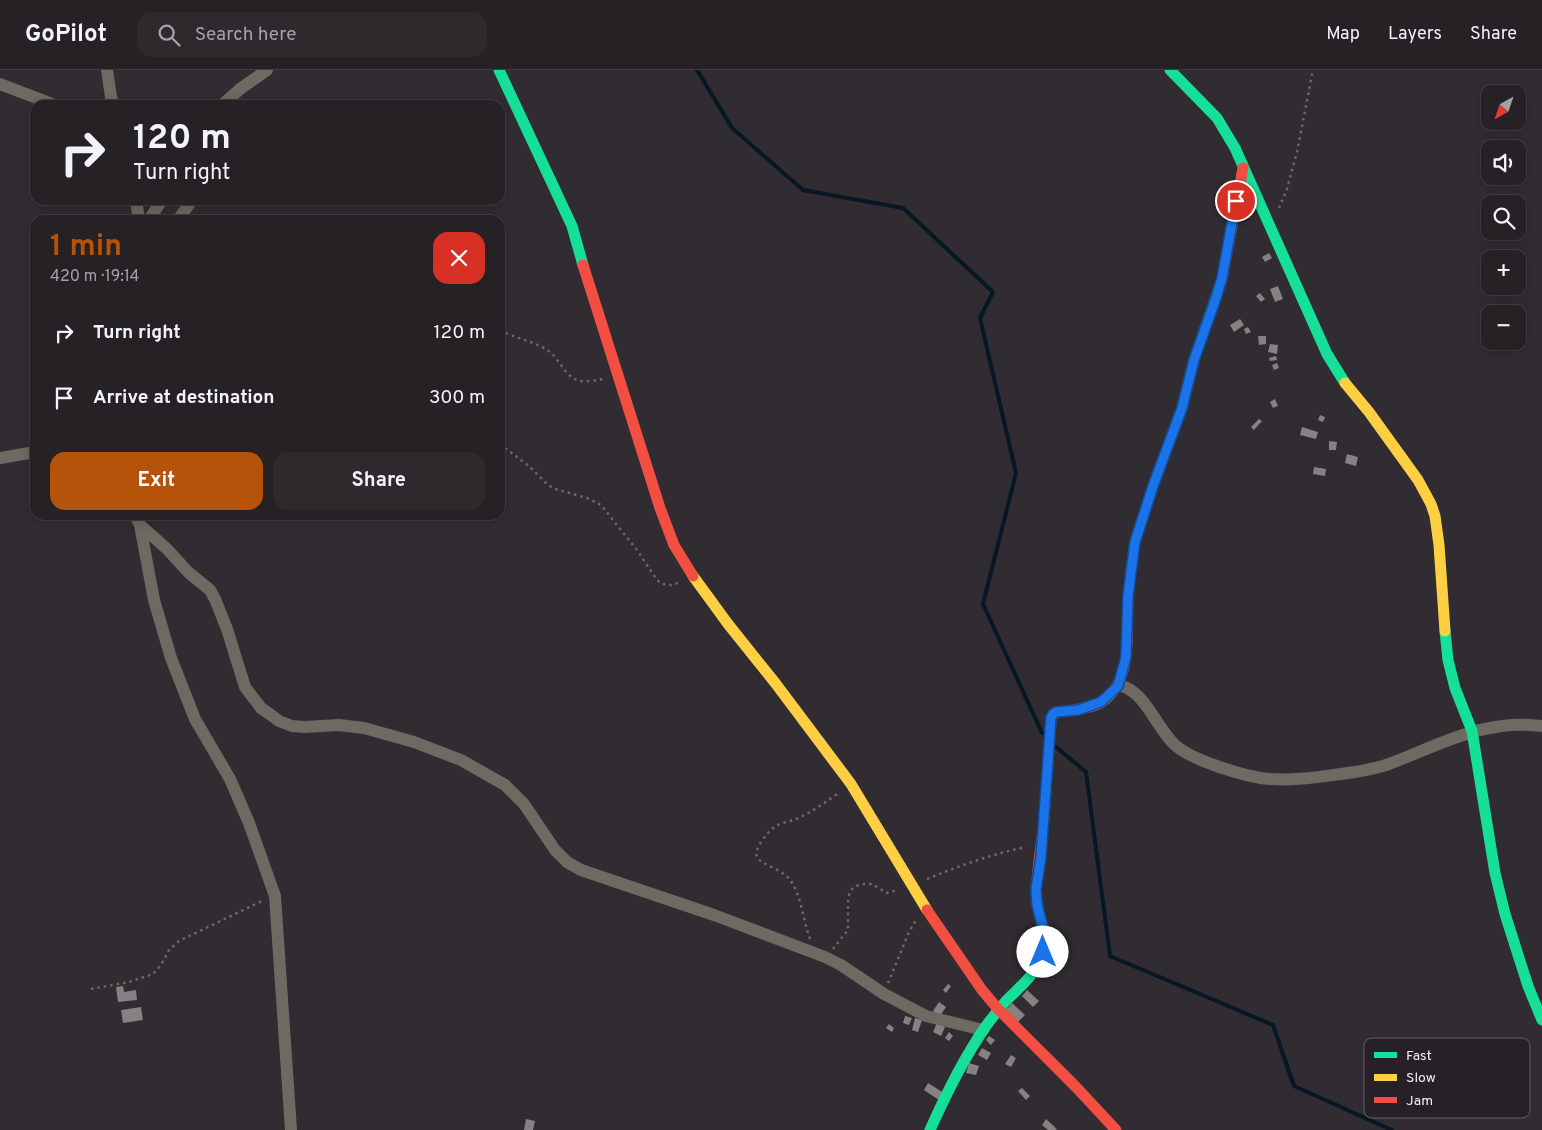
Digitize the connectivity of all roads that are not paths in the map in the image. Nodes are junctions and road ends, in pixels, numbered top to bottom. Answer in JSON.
{"nodes":[{"id":1,"x":108,"y":70,"type":"edge"},
{"id":2,"x":267,"y":70,"type":"edge"},
{"id":3,"x":499,"y":70,"type":"edge"},
{"id":4,"x":1170,"y":70,"type":"edge"},
{"id":5,"x":0,"y":85,"type":"edge"},
{"id":6,"x":40,"y":100,"type":"edge"},
{"id":7,"x":112,"y":100,"type":"edge"},
{"id":8,"x":228,"y":100,"type":"edge"},
{"id":9,"x":1243,"y":168,"type":"junction"},
{"id":10,"x":30,"y":453,"type":"edge"},
{"id":11,"x":0,"y":458,"type":"edge"},
{"id":12,"x":138,"y":520,"type":"edge"},
{"id":13,"x":1118,"y":686,"type":"junction"},
{"id":14,"x":1542,"y":726,"type":"edge"},
{"id":15,"x":1472,"y":731,"type":"junction"},
{"id":16,"x":998,"y":1009,"type":"junction"},
{"id":17,"x":1542,"y":1020,"type":"edge"},
{"id":18,"x":983,"y":1030,"type":"junction"},
{"id":19,"x":291,"y":1130,"type":"edge"},
{"id":20,"x":930,"y":1130,"type":"edge"},
{"id":21,"x":1116,"y":1130,"type":"edge"}],
"edges":[{"from":1,"to":7,"type":"street"},
{"from":2,"to":8,"type":"street"},
{"from":3,"to":16,"type":"street"},
{"from":4,"to":9,"type":"street"},
{"from":5,"to":6,"type":"street"},
{"from":9,"to":13,"type":"street"},
{"from":9,"to":15,"type":"street"},
{"from":10,"to":11,"type":"street"},
{"from":12,"to":18,"type":"street"},
{"from":12,"to":19,"type":"street"},
{"from":13,"to":15,"type":"street"},
{"from":13,"to":16,"type":"street"},
{"from":14,"to":15,"type":"street"},
{"from":15,"to":17,"type":"street"},
{"from":16,"to":18,"type":"street"},
{"from":16,"to":21,"type":"street"},
{"from":18,"to":20,"type":"street"}]}
